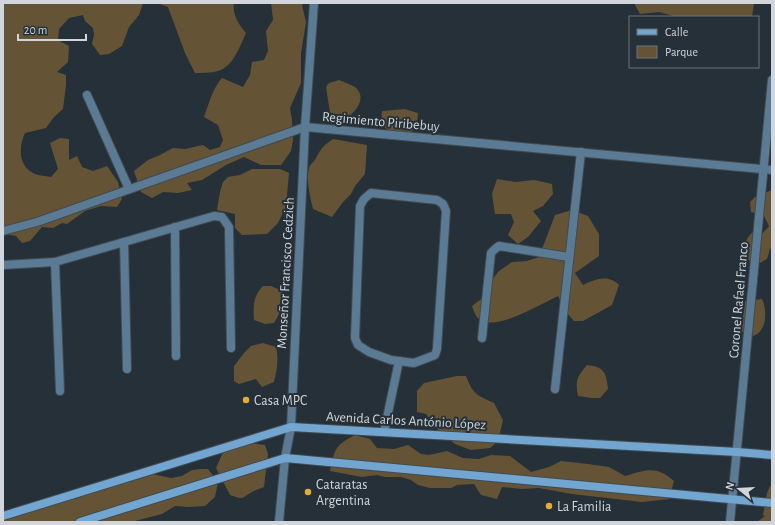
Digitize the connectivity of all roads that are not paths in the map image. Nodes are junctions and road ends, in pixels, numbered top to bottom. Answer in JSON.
{"nodes":[{"id":1,"x":314,"y":3,"type":"edge"},
{"id":2,"x":772,"y":80,"type":"edge"},
{"id":3,"x":87,"y":95,"type":"dead end"},
{"id":4,"x":305,"y":127,"type":"junction"},
{"id":5,"x":581,"y":152,"type":"junction"},
{"id":6,"x":768,"y":169,"type":"edge"},
{"id":7,"x":129,"y":189,"type":"junction"},
{"id":8,"x":175,"y":227,"type":"junction"},
{"id":9,"x":3,"y":231,"type":"edge"},
{"id":10,"x":124,"y":242,"type":"junction"},
{"id":11,"x":569,"y":258,"type":"junction"},
{"id":12,"x":55,"y":262,"type":"junction"},
{"id":13,"x":3,"y":265,"type":"edge"},
{"id":14,"x":482,"y":338,"type":"dead end"},
{"id":15,"x":231,"y":348,"type":"dead end"},
{"id":16,"x":176,"y":356,"type":"dead end"},
{"id":17,"x":399,"y":361,"type":"junction"},
{"id":18,"x":127,"y":369,"type":"dead end"},
{"id":19,"x":555,"y":389,"type":"dead end"},
{"id":20,"x":60,"y":391,"type":"dead end"},
{"id":21,"x":291,"y":427,"type":"junction"},
{"id":22,"x":384,"y":432,"type":"junction"},
{"id":23,"x":737,"y":452,"type":"junction"},
{"id":24,"x":772,"y":455,"type":"edge"},
{"id":25,"x":285,"y":458,"type":"junction"},
{"id":26,"x":732,"y":499,"type":"junction"},
{"id":27,"x":772,"y":503,"type":"edge"},
{"id":28,"x":3,"y":516,"type":"edge"},
{"id":29,"x":80,"y":522,"type":"edge"},
{"id":30,"x":279,"y":522,"type":"edge"},
{"id":31,"x":730,"y":522,"type":"edge"}],
"edges":[{"from":1,"to":4,"type":"street","name":"Monseñor Francisco Cedzich"},
{"from":2,"to":6,"type":"street","name":"Coronel Rafael Franco"},
{"from":3,"to":7,"type":"street"},
{"from":4,"to":5,"type":"street","name":"Regimiento Piribebuy"},
{"from":4,"to":7,"type":"street","name":"Regimiento Piribebuy"},
{"from":4,"to":21,"type":"street","name":"Monseñor Francisco Cedzich"},
{"from":5,"to":6,"type":"street","name":"Regimiento Piribebuy"},
{"from":5,"to":11,"type":"street"},
{"from":6,"to":23,"type":"street","name":"Coronel Rafael Franco"},
{"from":7,"to":9,"type":"street","name":"Regimiento Piribebuy"},
{"from":8,"to":10,"type":"street"},
{"from":8,"to":15,"type":"street"},
{"from":8,"to":16,"type":"street"},
{"from":10,"to":12,"type":"street"},
{"from":10,"to":18,"type":"street"},
{"from":11,"to":14,"type":"street"},
{"from":11,"to":19,"type":"street"},
{"from":12,"to":13,"type":"street"},
{"from":12,"to":20,"type":"street"},
{"from":17,"to":17,"type":"street"},
{"from":17,"to":22,"type":"street"},
{"from":21,"to":22,"type":"main road","name":"Avenida Carlos António López"},
{"from":21,"to":25,"type":"street","name":"Monseñor Francisco Cedzich"},
{"from":21,"to":28,"type":"main road","name":"Avenida Carlos António López"},
{"from":22,"to":23,"type":"main road","name":"Avenida Carlos António López"},
{"from":23,"to":24,"type":"main road","name":"Avenida Carlos António López"},
{"from":23,"to":26,"type":"street","name":"Coronel Rafael Franco"},
{"from":25,"to":26,"type":"main road"},
{"from":25,"to":29,"type":"main road"},
{"from":25,"to":30,"type":"street","name":"Monseñor Francisco Cedzich"},
{"from":26,"to":27,"type":"main road"},
{"from":26,"to":31,"type":"street","name":"Coronel Rafael Franco"}]}
